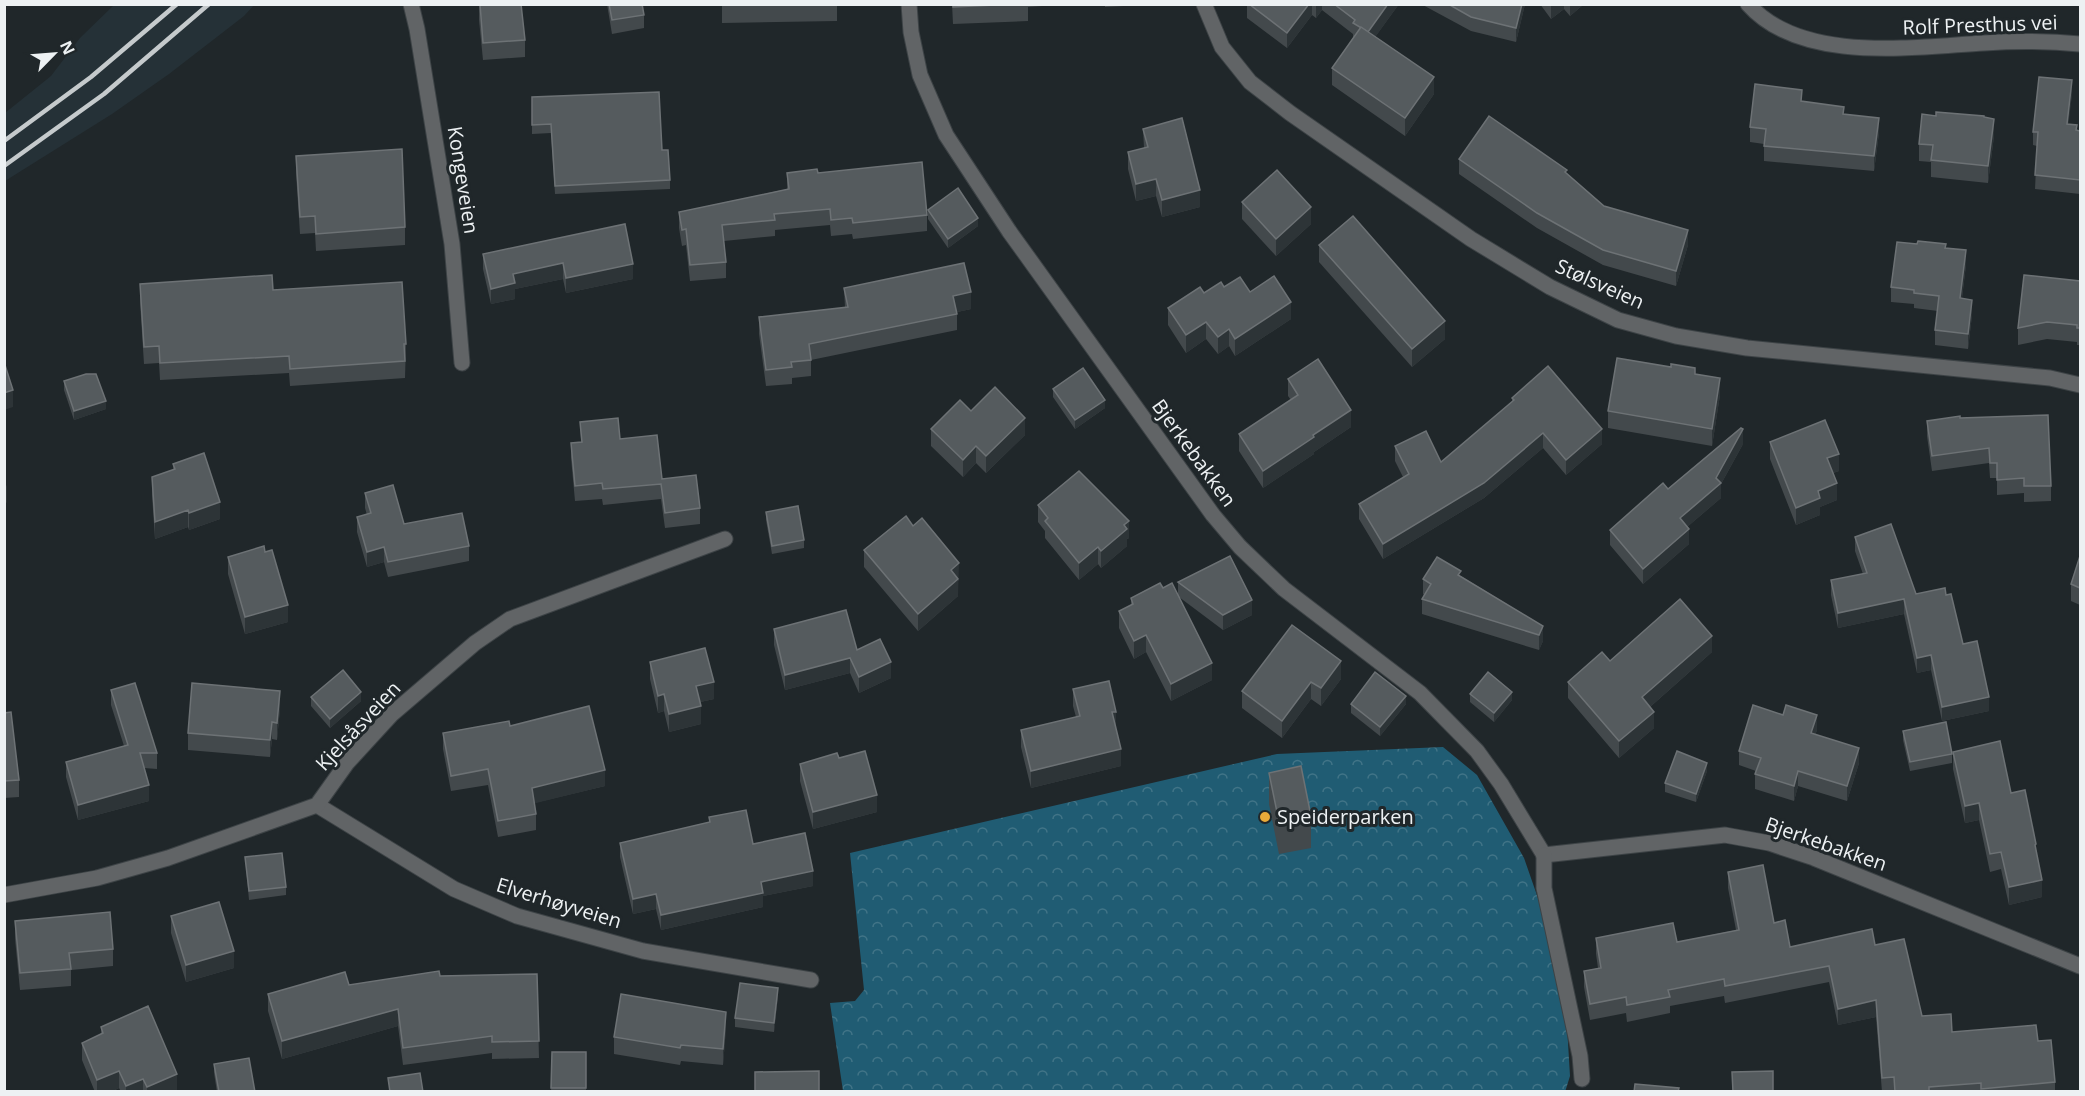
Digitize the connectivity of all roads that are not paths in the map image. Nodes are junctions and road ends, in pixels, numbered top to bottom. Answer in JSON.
{"nodes":[{"id":1,"x":411,"y":4,"type":"edge"},
{"id":2,"x":909,"y":4,"type":"edge"},
{"id":3,"x":1204,"y":4,"type":"edge"},
{"id":4,"x":1748,"y":4,"type":"edge"},
{"id":5,"x":2080,"y":44,"type":"edge"},
{"id":6,"x":462,"y":363,"type":"dead end"},
{"id":7,"x":2080,"y":385,"type":"edge"},
{"id":8,"x":725,"y":539,"type":"dead end"},
{"id":9,"x":317,"y":805,"type":"junction"},
{"id":10,"x":1544,"y":855,"type":"junction"},
{"id":11,"x":4,"y":895,"type":"edge"},
{"id":12,"x":2080,"y":966,"type":"edge"},
{"id":13,"x":811,"y":980,"type":"dead end"},
{"id":14,"x":1582,"y":1079,"type":"dead end"}],
"edges":[{"from":1,"to":6,"type":"street","name":"Kongeveien"},
{"from":2,"to":10,"type":"street","name":"Bjerkebakken"},
{"from":3,"to":7,"type":"street","name":"Stølsveien"},
{"from":4,"to":5,"type":"street","name":"Rolf Presthus vei"},
{"from":8,"to":9,"type":"street","name":"Kjelsåsveien"},
{"from":9,"to":11,"type":"street"},
{"from":9,"to":13,"type":"street","name":"Elverhøyveien"},
{"from":10,"to":12,"type":"street","name":"Bjerkebakken"},
{"from":10,"to":14,"type":"street"}]}
